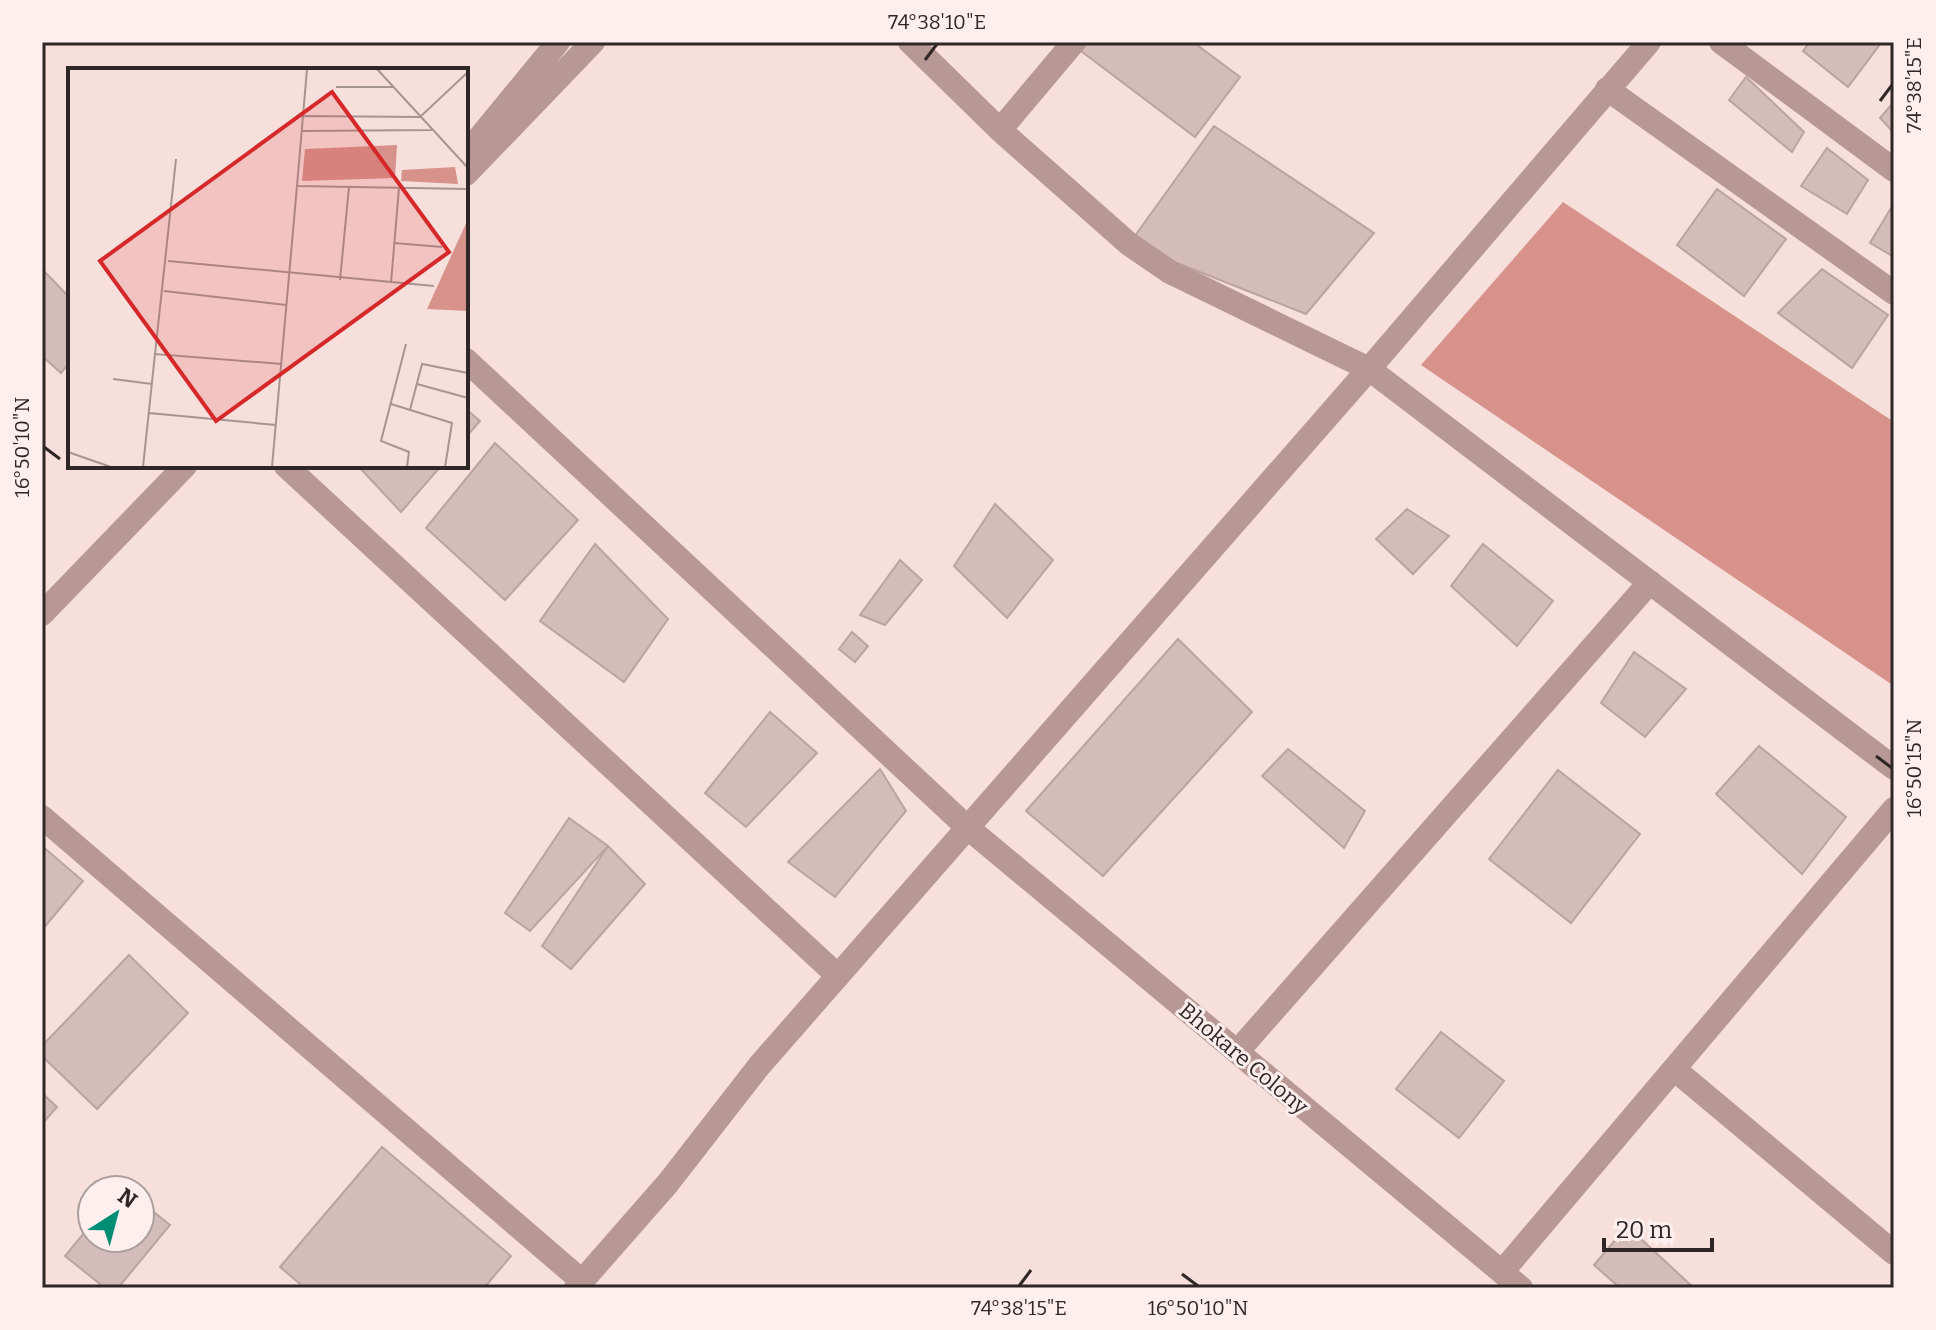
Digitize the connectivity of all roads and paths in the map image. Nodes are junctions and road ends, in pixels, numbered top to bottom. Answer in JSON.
{"nodes":[{"id":1,"x":558,"y":42,"type":"edge"},
{"id":2,"x":593,"y":42,"type":"edge"},
{"id":3,"x":910,"y":42,"type":"edge"},
{"id":4,"x":1074,"y":42,"type":"edge"},
{"id":5,"x":1649,"y":42,"type":"edge"},
{"id":6,"x":1721,"y":42,"type":"edge"},
{"id":7,"x":1607,"y":89,"type":"junction"},
{"id":8,"x":1000,"y":130,"type":"junction"},
{"id":9,"x":468,"y":152,"type":"edge"},
{"id":10,"x":1894,"y":170,"type":"edge"},
{"id":11,"x":468,"y":172,"type":"edge"},
{"id":12,"x":1894,"y":293,"type":"edge"},
{"id":13,"x":468,"y":362,"type":"edge"},
{"id":14,"x":1369,"y":369,"type":"junction"},
{"id":15,"x":183,"y":468,"type":"edge"},
{"id":16,"x":288,"y":468,"type":"edge"},
{"id":17,"x":1650,"y":582,"type":"junction"},
{"id":18,"x":42,"y":614,"type":"edge"},
{"id":19,"x":1894,"y":768,"type":"edge"},
{"id":20,"x":1894,"y":809,"type":"edge"},
{"id":21,"x":42,"y":817,"type":"edge"},
{"id":22,"x":968,"y":828,"type":"junction"},
{"id":23,"x":838,"y":976,"type":"junction"},
{"id":24,"x":1237,"y":1052,"type":"junction"},
{"id":25,"x":1674,"y":1069,"type":"junction"},
{"id":26,"x":1894,"y":1253,"type":"edge"},
{"id":27,"x":1502,"y":1272,"type":"junction"},
{"id":28,"x":579,"y":1285,"type":"edge"},
{"id":29,"x":1521,"y":1288,"type":"edge"}],
"edges":[{"from":1,"to":9,"type":"street"},
{"from":2,"to":11,"type":"street"},
{"from":3,"to":8,"type":"street"},
{"from":4,"to":8,"type":"street"},
{"from":5,"to":7,"type":"street"},
{"from":6,"to":10,"type":"street"},
{"from":7,"to":12,"type":"street"},
{"from":7,"to":14,"type":"street"},
{"from":8,"to":14,"type":"street"},
{"from":13,"to":22,"type":"street","name":"Bhokare Colony"},
{"from":14,"to":17,"type":"street"},
{"from":14,"to":22,"type":"street"},
{"from":15,"to":18,"type":"street"},
{"from":16,"to":23,"type":"street"},
{"from":17,"to":19,"type":"street"},
{"from":17,"to":24,"type":"street"},
{"from":20,"to":25,"type":"street"},
{"from":21,"to":28,"type":"street"},
{"from":22,"to":23,"type":"street"},
{"from":22,"to":24,"type":"street","name":"Bhokare Colony"},
{"from":23,"to":28,"type":"street"},
{"from":24,"to":27,"type":"street","name":"Bhokare Colony"},
{"from":25,"to":26,"type":"street"},
{"from":25,"to":27,"type":"street"},
{"from":27,"to":29,"type":"street","name":"Bhokare Colony"}]}
